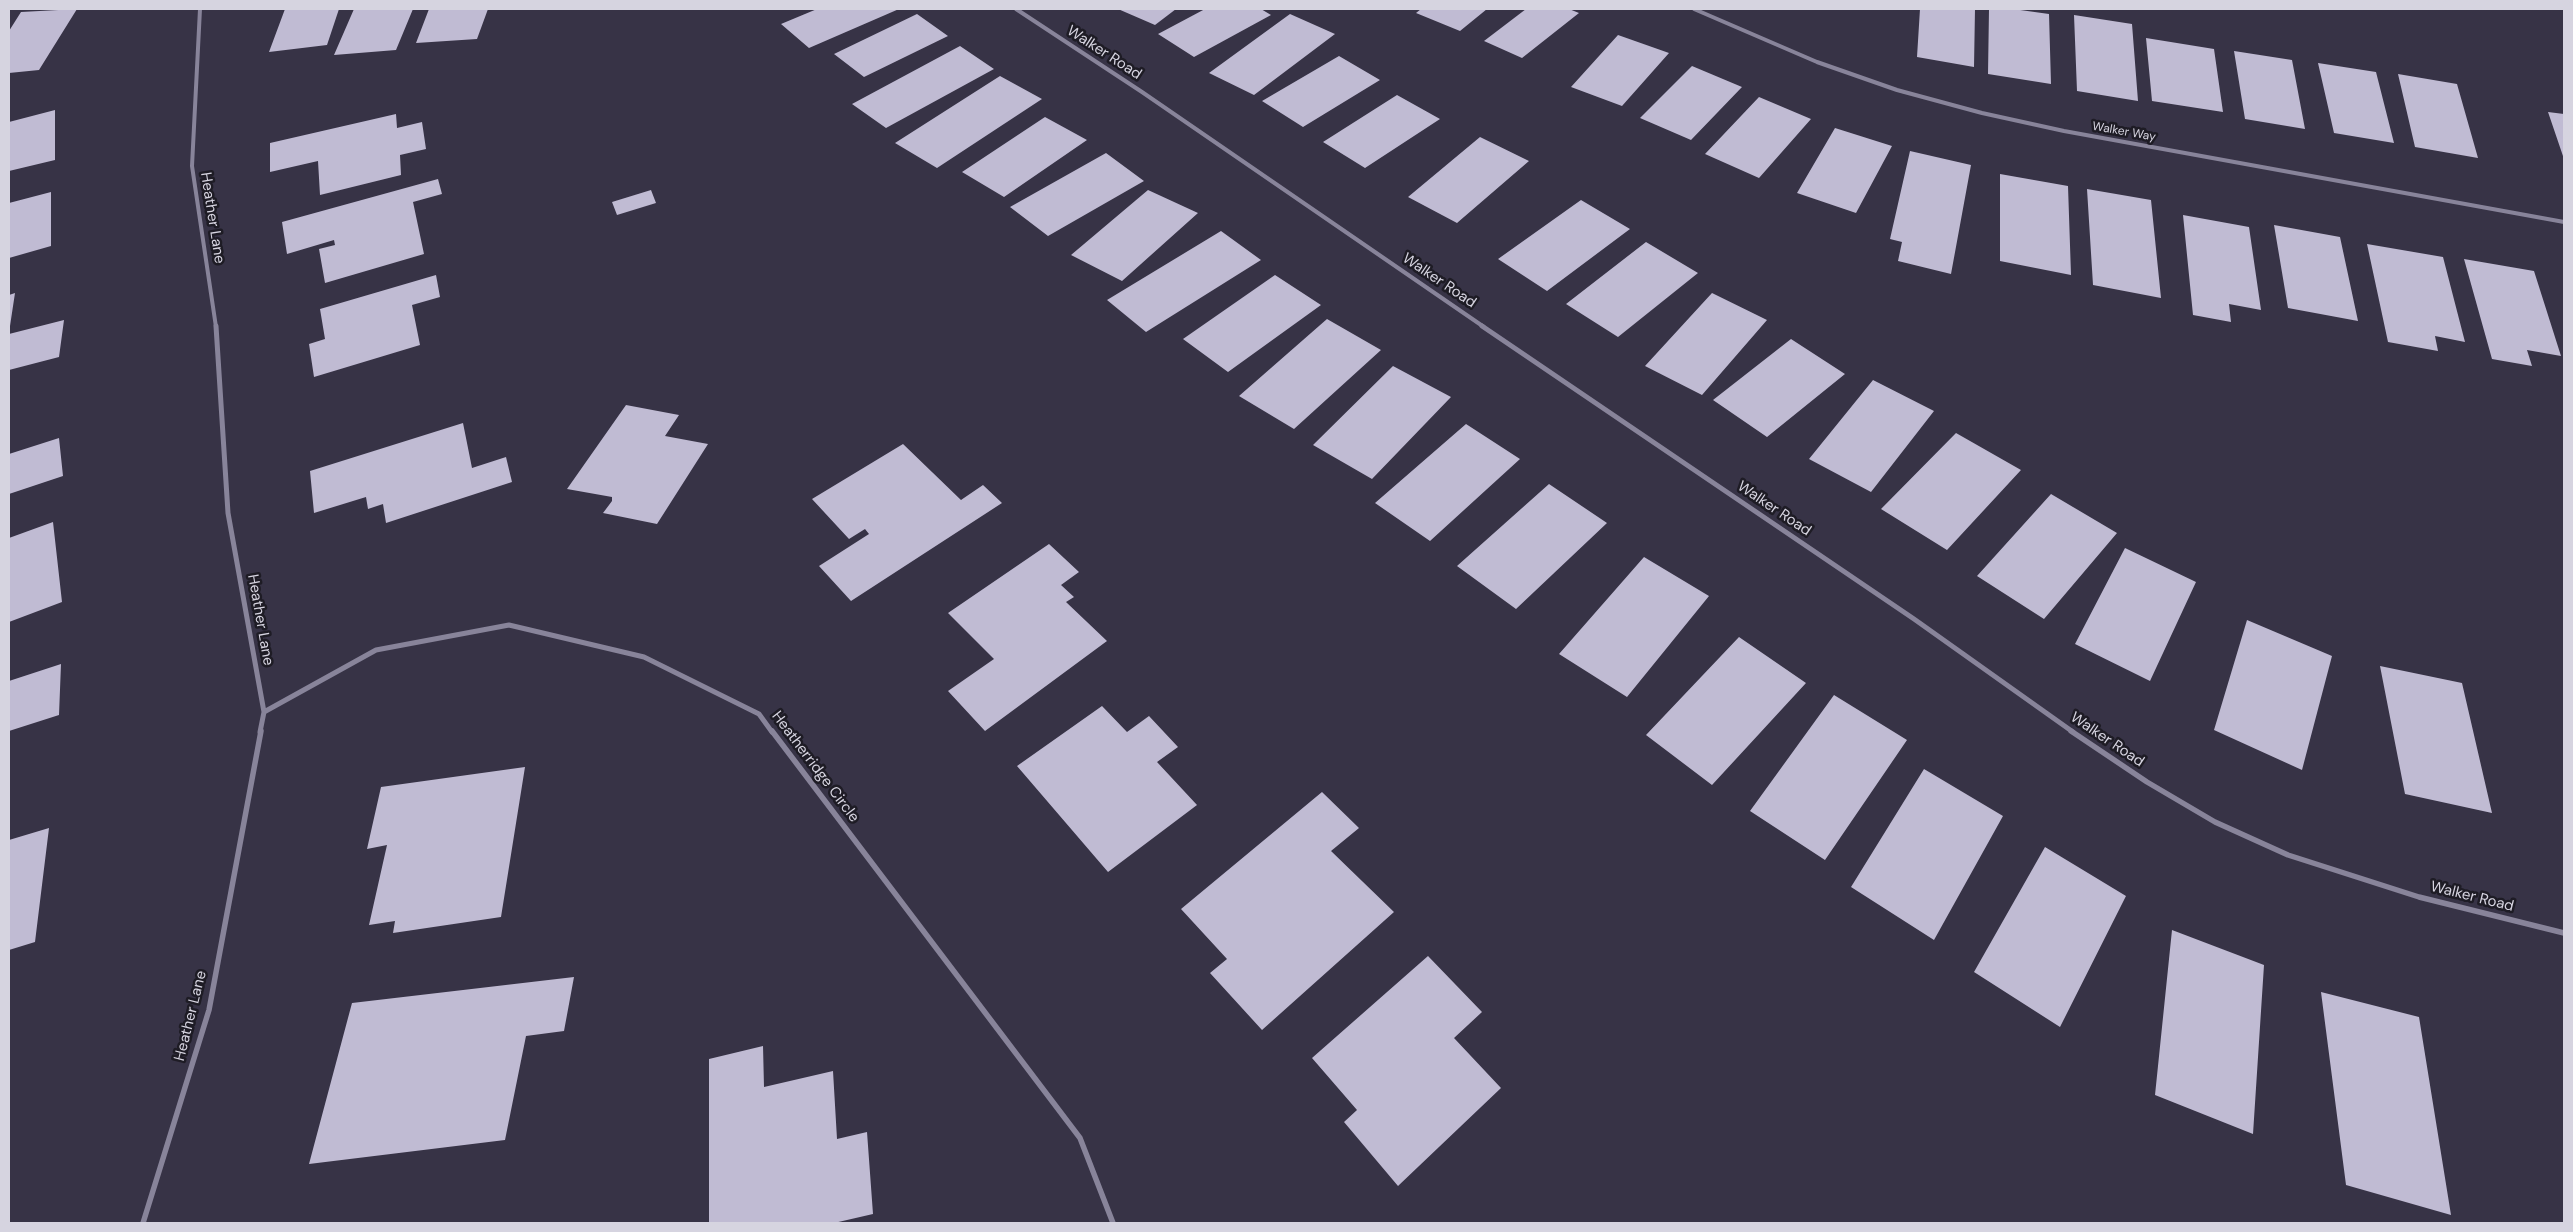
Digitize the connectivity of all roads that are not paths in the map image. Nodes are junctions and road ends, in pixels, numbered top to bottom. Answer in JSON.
{"nodes":[{"id":1,"x":200,"y":9,"type":"edge"},
{"id":2,"x":1016,"y":9,"type":"edge"},
{"id":3,"x":1694,"y":9,"type":"edge"},
{"id":4,"x":2564,"y":222,"type":"edge"},
{"id":5,"x":264,"y":712,"type":"junction"},
{"id":6,"x":2564,"y":933,"type":"edge"},
{"id":7,"x":144,"y":1223,"type":"edge"},
{"id":8,"x":1113,"y":1223,"type":"edge"}],
"edges":[{"from":1,"to":5,"type":"street","name":"Heather Lane"},
{"from":2,"to":6,"type":"street","name":"Walker Road"},
{"from":3,"to":4,"type":"street","name":"Walker Way"},
{"from":5,"to":7,"type":"street","name":"Heather Lane"},
{"from":5,"to":8,"type":"street","name":"Heatherridge Circle"}]}
